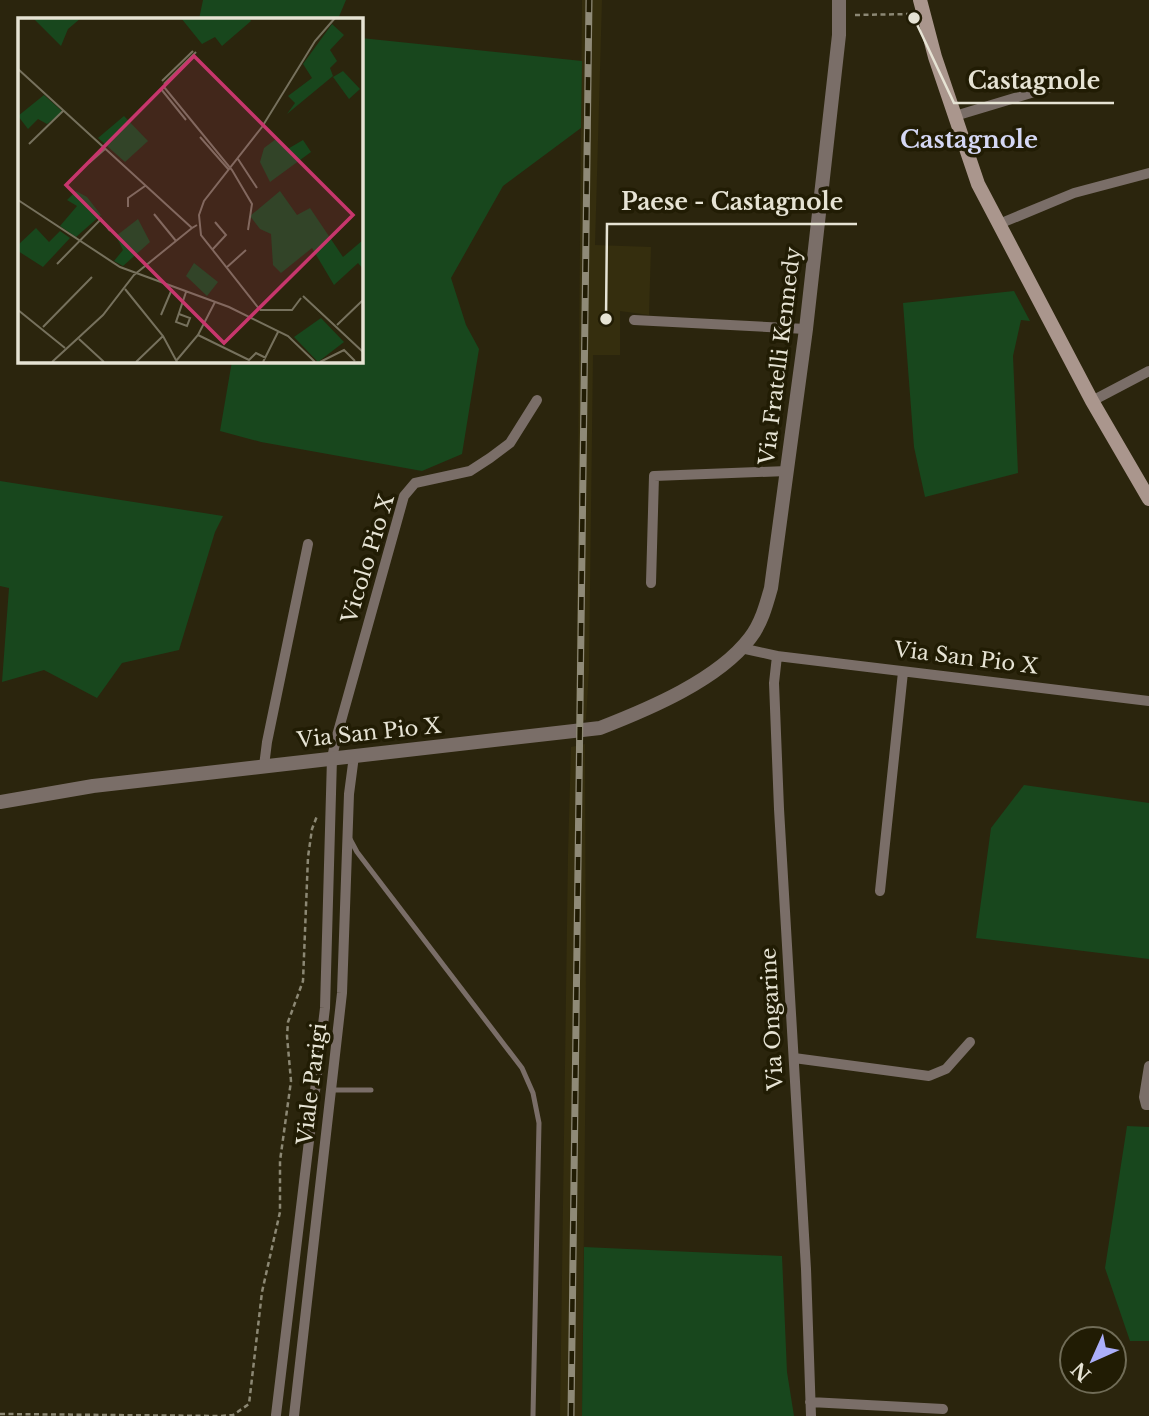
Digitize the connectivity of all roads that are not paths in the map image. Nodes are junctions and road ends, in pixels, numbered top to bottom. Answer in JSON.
{"nodes":[{"id":1,"x":839,"y":0,"type":"edge"},
{"id":2,"x":923,"y":4,"type":"edge"},
{"id":3,"x":1071,"y":81,"type":"dead end"},
{"id":4,"x":955,"y":116,"type":"junction"},
{"id":5,"x":1149,"y":173,"type":"edge"},
{"id":6,"x":999,"y":224,"type":"junction"},
{"id":7,"x":634,"y":320,"type":"dead end"},
{"id":8,"x":806,"y":329,"type":"junction"},
{"id":9,"x":1149,"y":371,"type":"edge"},
{"id":10,"x":537,"y":400,"type":"dead end"},
{"id":11,"x":1091,"y":401,"type":"junction"},
{"id":12,"x":787,"y":471,"type":"junction"},
{"id":13,"x":1143,"y":474,"type":"edge"},
{"id":14,"x":1149,"y":499,"type":"edge"},
{"id":15,"x":308,"y":544,"type":"dead end"},
{"id":16,"x":652,"y":583,"type":"dead end"},
{"id":17,"x":741,"y":648,"type":"junction"},
{"id":18,"x":777,"y":656,"type":"junction"},
{"id":19,"x":727,"y":660,"type":"joint"},
{"id":20,"x":903,"y":672,"type":"junction"},
{"id":21,"x":1149,"y":701,"type":"edge"},
{"id":22,"x":354,"y":756,"type":"junction"},
{"id":23,"x":332,"y":758,"type":"junction"},
{"id":24,"x":264,"y":766,"type":"junction"},
{"id":25,"x":0,"y":802,"type":"edge"},
{"id":26,"x":348,"y":835,"type":"junction"},
{"id":27,"x":880,"y":891,"type":"dead end"},
{"id":28,"x":970,"y":1042,"type":"dead end"},
{"id":29,"x":794,"y":1058,"type":"junction"},
{"id":30,"x":1149,"y":1066,"type":"edge"},
{"id":31,"x":331,"y":1090,"type":"junction"},
{"id":32,"x":371,"y":1090,"type":"dead end"},
{"id":33,"x":1149,"y":1105,"type":"edge"},
{"id":34,"x":810,"y":1402,"type":"junction"},
{"id":35,"x":943,"y":1409,"type":"dead end"},
{"id":36,"x":274,"y":1415,"type":"edge"},
{"id":37,"x":292,"y":1416,"type":"edge"},
{"id":38,"x":533,"y":1416,"type":"edge"},
{"id":39,"x":811,"y":1416,"type":"edge"}],
"edges":[{"from":1,"to":8,"type":"street","name":"Via Fratelli Kennedy"},
{"from":2,"to":4,"type":"main road"},
{"from":3,"to":4,"type":"street"},
{"from":4,"to":6,"type":"main road"},
{"from":5,"to":6,"type":"street"},
{"from":6,"to":11,"type":"main road"},
{"from":7,"to":8,"type":"street"},
{"from":8,"to":12,"type":"street","name":"Via Fratelli Kennedy"},
{"from":9,"to":11,"type":"street"},
{"from":10,"to":23,"type":"street","name":"Vicolo Pio X"},
{"from":11,"to":13,"type":"main road"},
{"from":12,"to":16,"type":"street"},
{"from":12,"to":17,"type":"street","name":"Via Fratelli Kennedy"},
{"from":13,"to":14,"type":"main road"},
{"from":15,"to":24,"type":"street"},
{"from":17,"to":18,"type":"street"},
{"from":17,"to":19,"type":"street","name":"Via Fratelli Kennedy"},
{"from":18,"to":20,"type":"street","name":"Via San Pio X"},
{"from":18,"to":29,"type":"street","name":"Via Ongarine"},
{"from":19,"to":22,"type":"street","name":"Via San Pio X"},
{"from":20,"to":21,"type":"street","name":"Via San Pio X"},
{"from":20,"to":27,"type":"street"},
{"from":22,"to":23,"type":"street","name":"Via San Pio X"},
{"from":22,"to":26,"type":"street","name":"Viale Parigi"},
{"from":23,"to":24,"type":"street","name":"Via San Pio X"},
{"from":23,"to":36,"type":"street","name":"Viale Parigi"},
{"from":24,"to":25,"type":"street","name":"Via San Pio X"},
{"from":26,"to":31,"type":"street","name":"Viale Parigi"},
{"from":26,"to":38,"type":"lane"},
{"from":28,"to":29,"type":"street"},
{"from":29,"to":34,"type":"street","name":"Via Ongarine"},
{"from":30,"to":33,"type":"street"},
{"from":31,"to":32,"type":"lane"},
{"from":31,"to":37,"type":"street","name":"Viale Parigi"},
{"from":34,"to":35,"type":"street"},
{"from":34,"to":39,"type":"street","name":"Via Ongarine"},
{"from":36,"to":37,"type":"street","name":"Viale Parigi"}]}
